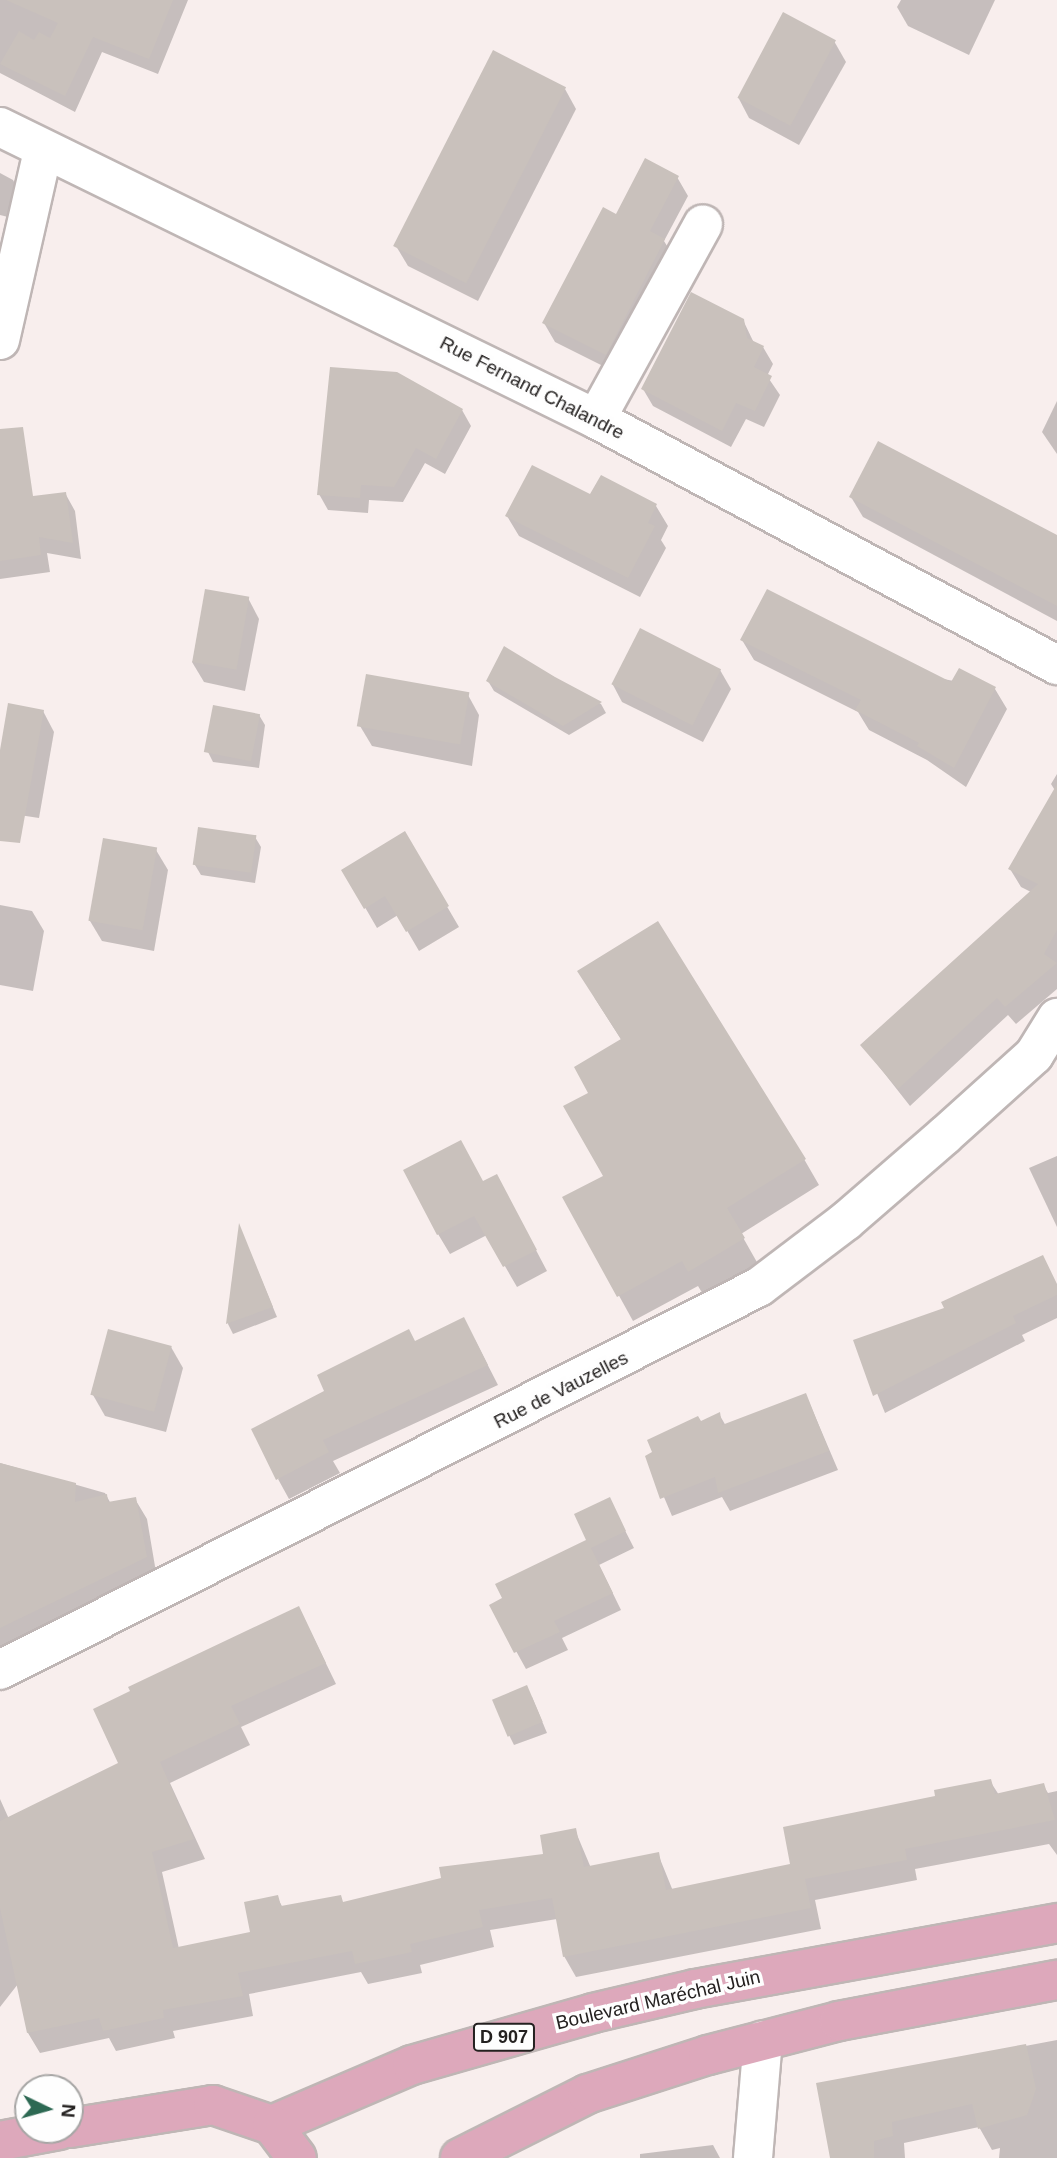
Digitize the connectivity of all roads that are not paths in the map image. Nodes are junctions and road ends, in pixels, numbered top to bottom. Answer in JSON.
{"nodes":[{"id":1,"x":0,"y":127,"type":"edge"},
{"id":2,"x":43,"y":150,"type":"junction"},
{"id":3,"x":703,"y":224,"type":"dead end"},
{"id":4,"x":0,"y":340,"type":"edge"},
{"id":5,"x":596,"y":419,"type":"junction"},
{"id":6,"x":1057,"y":665,"type":"edge"},
{"id":7,"x":1057,"y":1018,"type":"edge"},
{"id":8,"x":1045,"y":1049,"type":"edge"},
{"id":9,"x":0,"y":1670,"type":"edge"},
{"id":10,"x":1057,"y":1923,"type":"edge"},
{"id":11,"x":1057,"y":1980,"type":"edge"},
{"id":12,"x":763,"y":2040,"type":"junction"},
{"id":13,"x":272,"y":2125,"type":"junction"},
{"id":14,"x":84,"y":2126,"type":"edge"},
{"id":15,"x":297,"y":2158,"type":"edge"},
{"id":16,"x":460,"y":2158,"type":"edge"},
{"id":17,"x":753,"y":2158,"type":"edge"}],
"edges":[{"from":1,"to":2,"type":"street","name":"Rue Fernand Chalandre"},
{"from":2,"to":4,"type":"street"},
{"from":2,"to":5,"type":"street","name":"Rue Fernand Chalandre"},
{"from":3,"to":5,"type":"street"},
{"from":5,"to":6,"type":"street","name":"Rue Fernand Chalandre"},
{"from":7,"to":8,"type":"street","name":"Rue de Vauzelles"},
{"from":8,"to":9,"type":"street","name":"Rue de Vauzelles"},
{"from":10,"to":13,"type":"main road","name":"Boulevard Maréchal Juin","number":"D 907"},
{"from":11,"to":12,"type":"main road"},
{"from":12,"to":16,"type":"main road"},
{"from":12,"to":17,"type":"street"},
{"from":13,"to":14,"type":"main road"},
{"from":13,"to":15,"type":"main road"}]}
